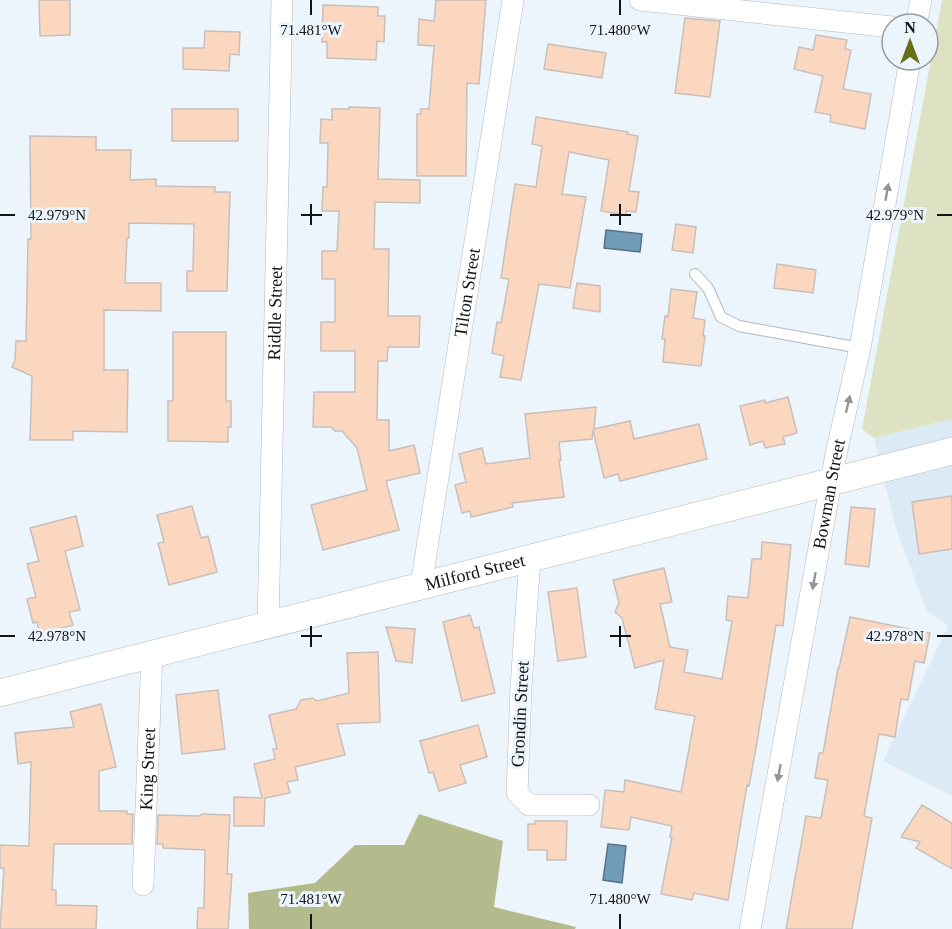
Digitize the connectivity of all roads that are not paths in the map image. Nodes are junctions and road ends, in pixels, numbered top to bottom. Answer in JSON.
{"nodes":[{"id":1,"x":282,"y":0,"type":"edge"},
{"id":2,"x":513,"y":0,"type":"edge"},
{"id":3,"x":640,"y":0,"type":"edge"},
{"id":4,"x":880,"y":26,"type":"edge"},
{"id":5,"x":908,"y":72,"type":"edge"},
{"id":6,"x":695,"y":274,"type":"dead end"},
{"id":7,"x":860,"y":348,"type":"junction"},
{"id":8,"x":952,"y":451,"type":"edge"},
{"id":9,"x":832,"y":482,"type":"junction"},
{"id":10,"x":531,"y":558,"type":"junction"},
{"id":11,"x":421,"y":586,"type":"junction"},
{"id":12,"x":268,"y":625,"type":"junction"},
{"id":13,"x":152,"y":654,"type":"junction"},
{"id":14,"x":0,"y":693,"type":"edge"},
{"id":15,"x":589,"y":805,"type":"dead end"},
{"id":16,"x":143,"y":885,"type":"dead end"},
{"id":17,"x":750,"y":929,"type":"edge"}],
"edges":[{"from":1,"to":12,"type":"street","name":"Riddle Street"},
{"from":2,"to":11,"type":"street","name":"Tilton Street"},
{"from":3,"to":4,"type":"street"},
{"from":7,"to":5,"type":"street","name":"Bowman Street","one_way":true},
{"from":6,"to":7,"type":"lane"},
{"from":9,"to":7,"type":"street","name":"Bowman Street","one_way":true},
{"from":8,"to":9,"type":"street","name":"Milford Street"},
{"from":9,"to":10,"type":"street","name":"Milford Street"},
{"from":9,"to":17,"type":"street","name":"Bowman Street","one_way":true},
{"from":10,"to":11,"type":"street","name":"Milford Street"},
{"from":10,"to":15,"type":"street","name":"Grondin Street"},
{"from":11,"to":12,"type":"street","name":"Milford Street"},
{"from":12,"to":13,"type":"street","name":"Milford Street"},
{"from":13,"to":14,"type":"street","name":"Milford Street"},
{"from":13,"to":16,"type":"street","name":"King Street"}]}
